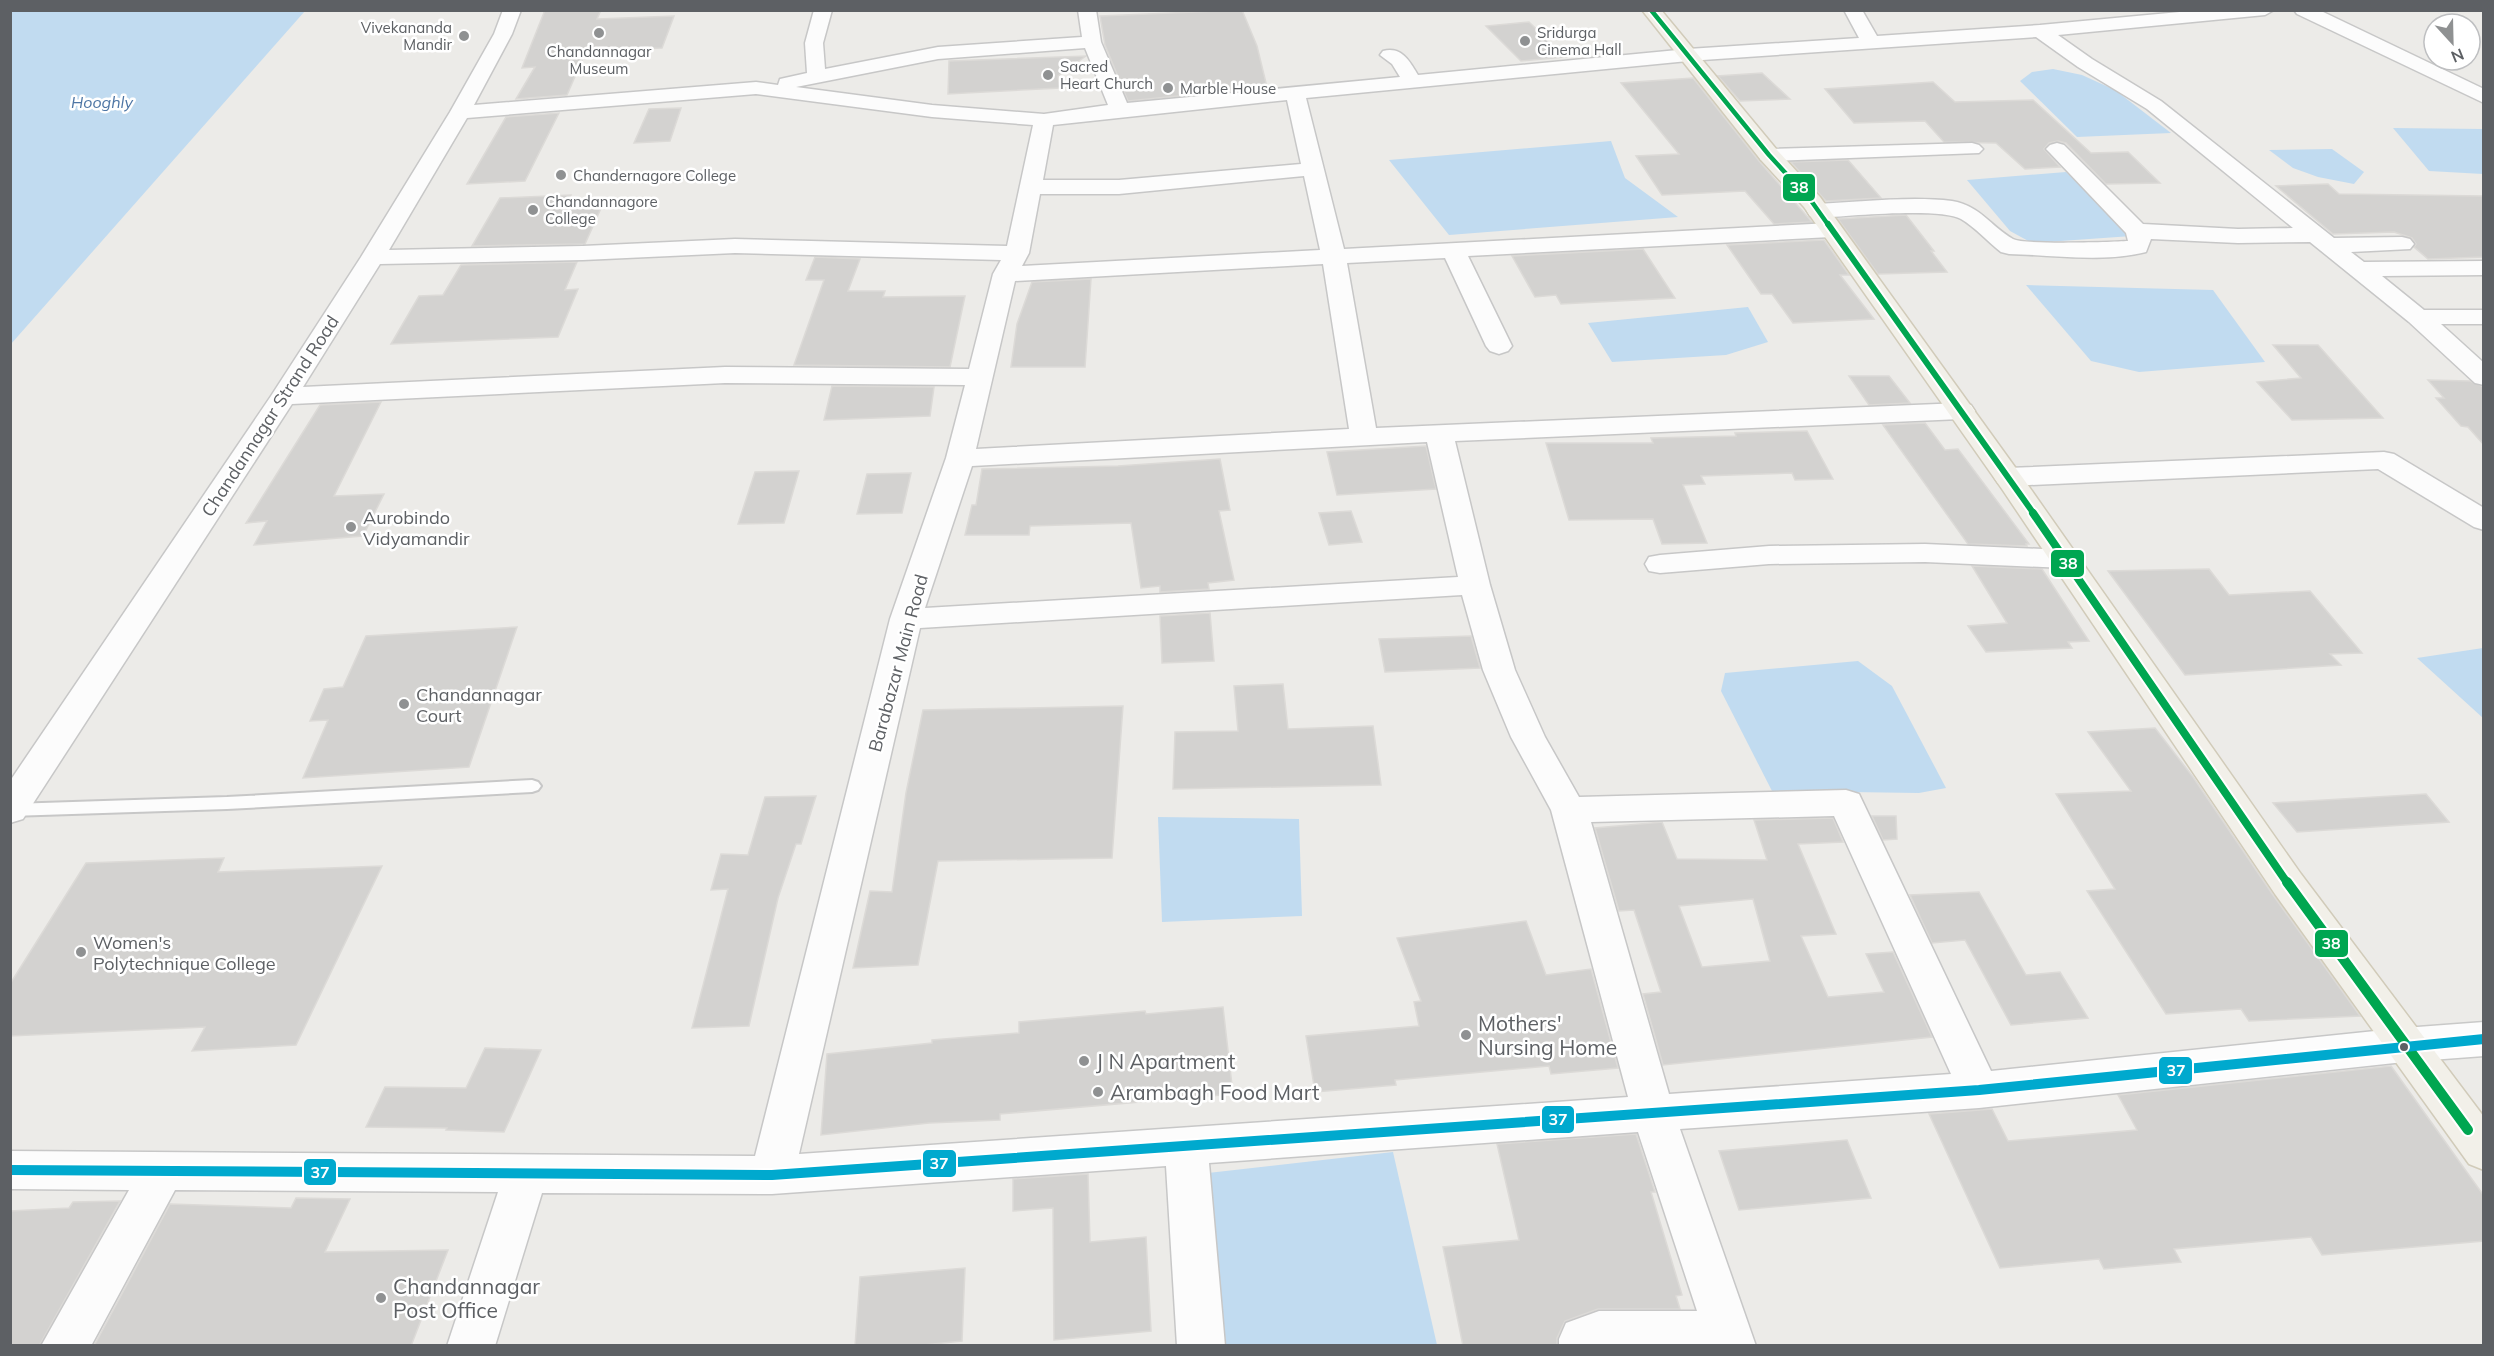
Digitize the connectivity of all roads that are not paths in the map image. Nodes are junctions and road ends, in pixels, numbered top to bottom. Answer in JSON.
{"nodes":[{"id":1,"x":512,"y":10,"type":"edge"},
{"id":2,"x":823,"y":10,"type":"edge"},
{"id":3,"x":1087,"y":10,"type":"edge"},
{"id":4,"x":1651,"y":10,"type":"edge"},
{"id":5,"x":1853,"y":10,"type":"edge"},
{"id":6,"x":2265,"y":10,"type":"edge"},
{"id":7,"x":2303,"y":10,"type":"edge"},
{"id":8,"x":2040,"y":31,"type":"junction"},
{"id":9,"x":1870,"y":41,"type":"junction"},
{"id":10,"x":1092,"y":42,"type":"junction"},
{"id":11,"x":1390,"y":55,"type":"dead end"},
{"id":12,"x":1688,"y":55,"type":"junction"},
{"id":13,"x":817,"y":77,"type":"junction"},
{"id":14,"x":1412,"y":81,"type":"junction"},
{"id":15,"x":756,"y":88,"type":"junction"},
{"id":16,"x":1295,"y":93,"type":"junction"},
{"id":17,"x":2484,"y":97,"type":"edge"},
{"id":18,"x":1120,"y":110,"type":"junction"},
{"id":19,"x":459,"y":112,"type":"junction"},
{"id":20,"x":1044,"y":120,"type":"junction"},
{"id":21,"x":1972,"y":149,"type":"dead end"},
{"id":22,"x":2057,"y":149,"type":"dead end"},
{"id":23,"x":1769,"y":155,"type":"junction"},
{"id":24,"x":1313,"y":169,"type":"junction"},
{"id":25,"x":1030,"y":187,"type":"junction"},
{"id":26,"x":1824,"y":220,"type":"junction"},
{"id":27,"x":2137,"y":231,"type":"junction"},
{"id":28,"x":2322,"y":240,"type":"junction"},
{"id":29,"x":2402,"y":244,"type":"dead end"},
{"id":30,"x":1454,"y":251,"type":"junction"},
{"id":31,"x":373,"y":257,"type":"junction"},
{"id":32,"x":1334,"y":258,"type":"junction"},
{"id":33,"x":1011,"y":263,"type":"junction"},
{"id":34,"x":2484,"y":268,"type":"edge"},
{"id":35,"x":2358,"y":269,"type":"junction"},
{"id":36,"x":2418,"y":317,"type":"junction"},
{"id":37,"x":2484,"y":317,"type":"edge"},
{"id":38,"x":1499,"y":346,"type":"dead end"},
{"id":39,"x":980,"y":377,"type":"junction"},
{"id":40,"x":2484,"y":377,"type":"edge"},
{"id":41,"x":284,"y":396,"type":"junction"},
{"id":42,"x":1961,"y":411,"type":"junction"},
{"id":43,"x":1439,"y":433,"type":"junction"},
{"id":44,"x":1364,"y":437,"type":"junction"},
{"id":45,"x":960,"y":458,"type":"junction"},
{"id":46,"x":2008,"y":477,"type":"junction"},
{"id":47,"x":2484,"y":521,"type":"edge"},
{"id":48,"x":2065,"y":559,"type":"junction"},
{"id":49,"x":1660,"y":564,"type":"dead end"},
{"id":50,"x":1475,"y":585,"type":"junction"},
{"id":51,"x":906,"y":619,"type":"junction"},
{"id":52,"x":532,"y":786,"type":"dead end"},
{"id":53,"x":11,"y":810,"type":"edge"},
{"id":54,"x":1569,"y":810,"type":"junction"},
{"id":55,"x":2484,"y":1039,"type":"edge"},
{"id":56,"x":2404,"y":1045,"type":"junction"},
{"id":57,"x":1979,"y":1090,"type":"junction"},
{"id":58,"x":1653,"y":1112,"type":"junction"},
{"id":59,"x":1186,"y":1146,"type":"junction"},
{"id":60,"x":2484,"y":1151,"type":"edge"},
{"id":61,"x":10,"y":1170,"type":"edge"},
{"id":62,"x":163,"y":1171,"type":"junction"},
{"id":63,"x":526,"y":1173,"type":"junction"},
{"id":64,"x":772,"y":1175,"type":"junction"},
{"id":65,"x":1730,"y":1339,"type":"edge"},
{"id":66,"x":65,"y":1346,"type":"edge"},
{"id":67,"x":471,"y":1346,"type":"edge"},
{"id":68,"x":1201,"y":1346,"type":"edge"},
{"id":69,"x":1583,"y":1346,"type":"edge"}],
"edges":[{"from":1,"to":19,"type":"street","name":"Chandannagar Strand Road"},
{"from":2,"to":13,"type":"street"},
{"from":3,"to":10,"type":"street"},
{"from":4,"to":12,"type":"main road"},
{"from":5,"to":9,"type":"street"},
{"from":6,"to":8,"type":"street"},
{"from":7,"to":17,"type":"street"},
{"from":8,"to":9,"type":"street"},
{"from":8,"to":28,"type":"street"},
{"from":9,"to":12,"type":"street"},
{"from":10,"to":13,"type":"street"},
{"from":10,"to":18,"type":"street"},
{"from":11,"to":14,"type":"street"},
{"from":12,"to":14,"type":"street"},
{"from":12,"to":23,"type":"main road"},
{"from":13,"to":15,"type":"street"},
{"from":14,"to":16,"type":"street"},
{"from":15,"to":19,"type":"street"},
{"from":15,"to":20,"type":"street"},
{"from":16,"to":18,"type":"street"},
{"from":16,"to":24,"type":"street"},
{"from":18,"to":20,"type":"street"},
{"from":19,"to":31,"type":"street","name":"Chandannagar Strand Road"},
{"from":20,"to":25,"type":"street","name":"Barabazar Main Road"},
{"from":21,"to":23,"type":"street"},
{"from":22,"to":27,"type":"street"},
{"from":23,"to":26,"type":"main road"},
{"from":24,"to":25,"type":"street"},
{"from":24,"to":32,"type":"street"},
{"from":25,"to":33,"type":"street","name":"Barabazar Main Road"},
{"from":26,"to":27,"type":"street"},
{"from":26,"to":30,"type":"street"},
{"from":26,"to":42,"type":"main road"},
{"from":27,"to":28,"type":"street"},
{"from":28,"to":29,"type":"street"},
{"from":28,"to":35,"type":"street"},
{"from":30,"to":32,"type":"street"},
{"from":30,"to":38,"type":"street"},
{"from":31,"to":33,"type":"street"},
{"from":31,"to":41,"type":"street","name":"Chandannagar Strand Road"},
{"from":32,"to":33,"type":"street"},
{"from":32,"to":44,"type":"street"},
{"from":33,"to":39,"type":"street","name":"Barabazar Main Road"},
{"from":34,"to":35,"type":"street"},
{"from":35,"to":36,"type":"street"},
{"from":36,"to":37,"type":"street"},
{"from":36,"to":40,"type":"street"},
{"from":39,"to":41,"type":"street"},
{"from":39,"to":45,"type":"street","name":"Barabazar Main Road"},
{"from":41,"to":53,"type":"street","name":"Chandannagar Strand Road"},
{"from":42,"to":43,"type":"street"},
{"from":42,"to":46,"type":"main road"},
{"from":43,"to":44,"type":"street"},
{"from":43,"to":50,"type":"street"},
{"from":44,"to":45,"type":"street"},
{"from":45,"to":51,"type":"street","name":"Barabazar Main Road"},
{"from":46,"to":47,"type":"street"},
{"from":46,"to":48,"type":"main road"},
{"from":48,"to":49,"type":"street"},
{"from":48,"to":56,"type":"main road"},
{"from":50,"to":51,"type":"street"},
{"from":50,"to":54,"type":"street"},
{"from":51,"to":64,"type":"street","name":"Barabazar Main Road"},
{"from":52,"to":53,"type":"lane"},
{"from":54,"to":57,"type":"street"},
{"from":54,"to":58,"type":"street"},
{"from":55,"to":56,"type":"street"},
{"from":56,"to":57,"type":"street"},
{"from":56,"to":60,"type":"main road"},
{"from":57,"to":58,"type":"street"},
{"from":58,"to":59,"type":"street"},
{"from":58,"to":65,"type":"street"},
{"from":59,"to":64,"type":"street"},
{"from":59,"to":68,"type":"street"},
{"from":61,"to":62,"type":"street"},
{"from":62,"to":63,"type":"street"},
{"from":62,"to":66,"type":"street"},
{"from":63,"to":64,"type":"street"},
{"from":63,"to":67,"type":"street"},
{"from":65,"to":69,"type":"street"}]}
